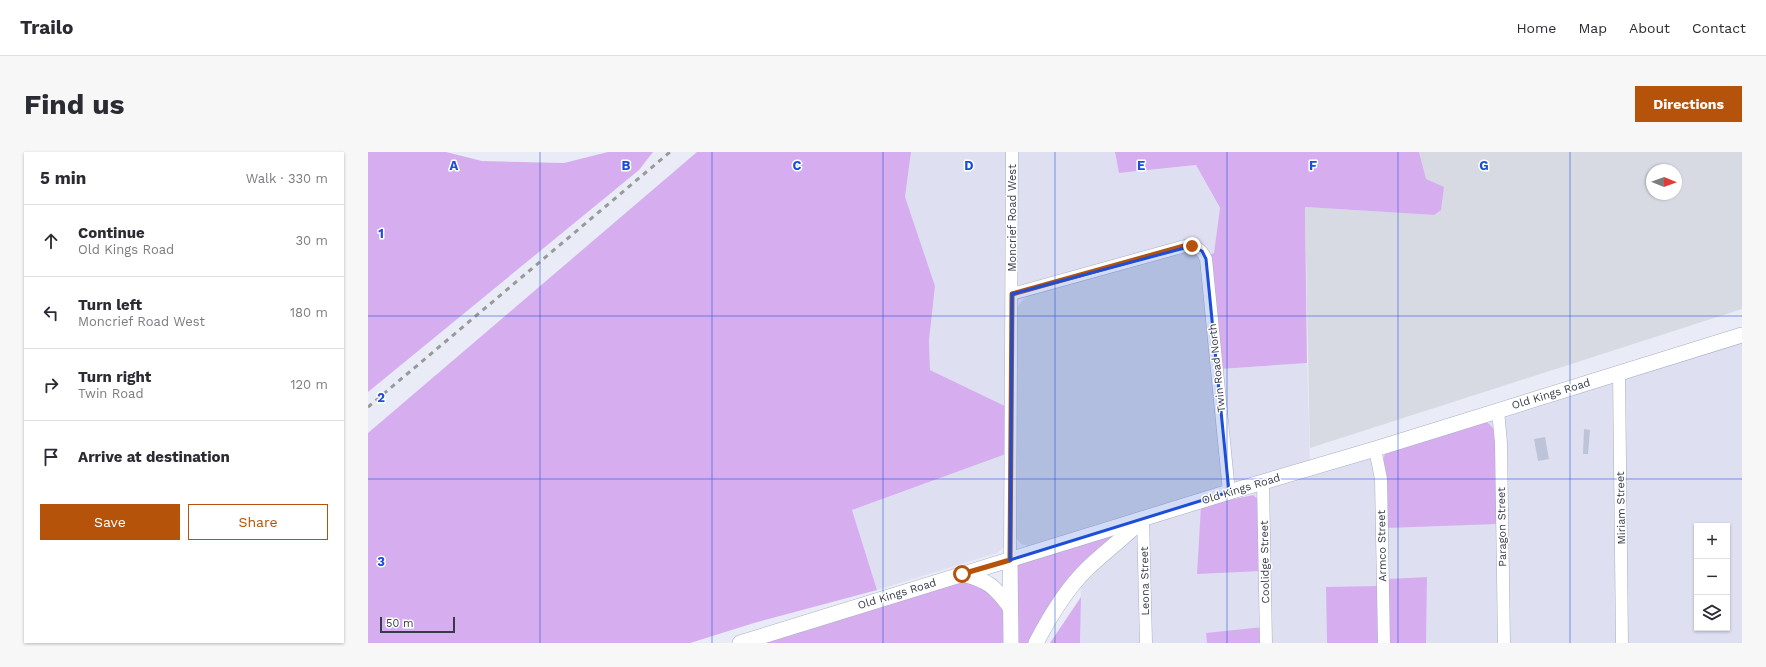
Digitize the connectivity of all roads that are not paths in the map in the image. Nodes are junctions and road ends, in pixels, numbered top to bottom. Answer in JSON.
{"nodes":[{"id":1,"x":1012,"y":152,"type":"edge"},
{"id":2,"x":1012,"y":294,"type":"junction"},
{"id":3,"x":1742,"y":335,"type":"edge"},
{"id":4,"x":1620,"y":373,"type":"junction"},
{"id":5,"x":1498,"y":410,"type":"junction"},
{"id":6,"x":1375,"y":449,"type":"junction"},
{"id":7,"x":1263,"y":482,"type":"junction"},
{"id":8,"x":1229,"y":492,"type":"junction"},
{"id":9,"x":1144,"y":518,"type":"junction"},
{"id":10,"x":1010,"y":560,"type":"junction"},
{"id":11,"x":962,"y":574,"type":"junction"},
{"id":12,"x":1010,"y":607,"type":"junction"},
{"id":13,"x":740,"y":643,"type":"edge"},
{"id":14,"x":1011,"y":643,"type":"edge"},
{"id":15,"x":1036,"y":643,"type":"edge"},
{"id":16,"x":1146,"y":643,"type":"edge"},
{"id":17,"x":1266,"y":643,"type":"edge"},
{"id":18,"x":1384,"y":643,"type":"edge"},
{"id":19,"x":1504,"y":643,"type":"edge"},
{"id":20,"x":1622,"y":643,"type":"edge"}],
"edges":[{"from":1,"to":2,"type":"street","name":"Moncrief Road West"},
{"from":2,"to":8,"type":"street","name":"Twin Road North"},
{"from":2,"to":10,"type":"street","name":"Moncrief Road West"},
{"from":3,"to":4,"type":"street","name":"Old Kings Road"},
{"from":4,"to":5,"type":"street","name":"Old Kings Road"},
{"from":4,"to":20,"type":"street","name":"Miriam Street"},
{"from":5,"to":6,"type":"street","name":"Old Kings Road"},
{"from":5,"to":19,"type":"street","name":"Paragon Street"},
{"from":6,"to":7,"type":"street","name":"Old Kings Road"},
{"from":6,"to":18,"type":"street","name":"Armco Street"},
{"from":7,"to":8,"type":"street","name":"Old Kings Road"},
{"from":7,"to":17,"type":"street","name":"Coolidge Street"},
{"from":8,"to":9,"type":"street","name":"Old Kings Road"},
{"from":9,"to":10,"type":"street","name":"Old Kings Road"},
{"from":9,"to":15,"type":"street"},
{"from":9,"to":16,"type":"street","name":"Leona Street"},
{"from":10,"to":11,"type":"street","name":"Old Kings Road"},
{"from":10,"to":12,"type":"street","name":"Moncrief Road West"},
{"from":11,"to":12,"type":"street"},
{"from":11,"to":13,"type":"street","name":"Old Kings Road"},
{"from":12,"to":14,"type":"street","name":"Moncrief Road West"}]}
